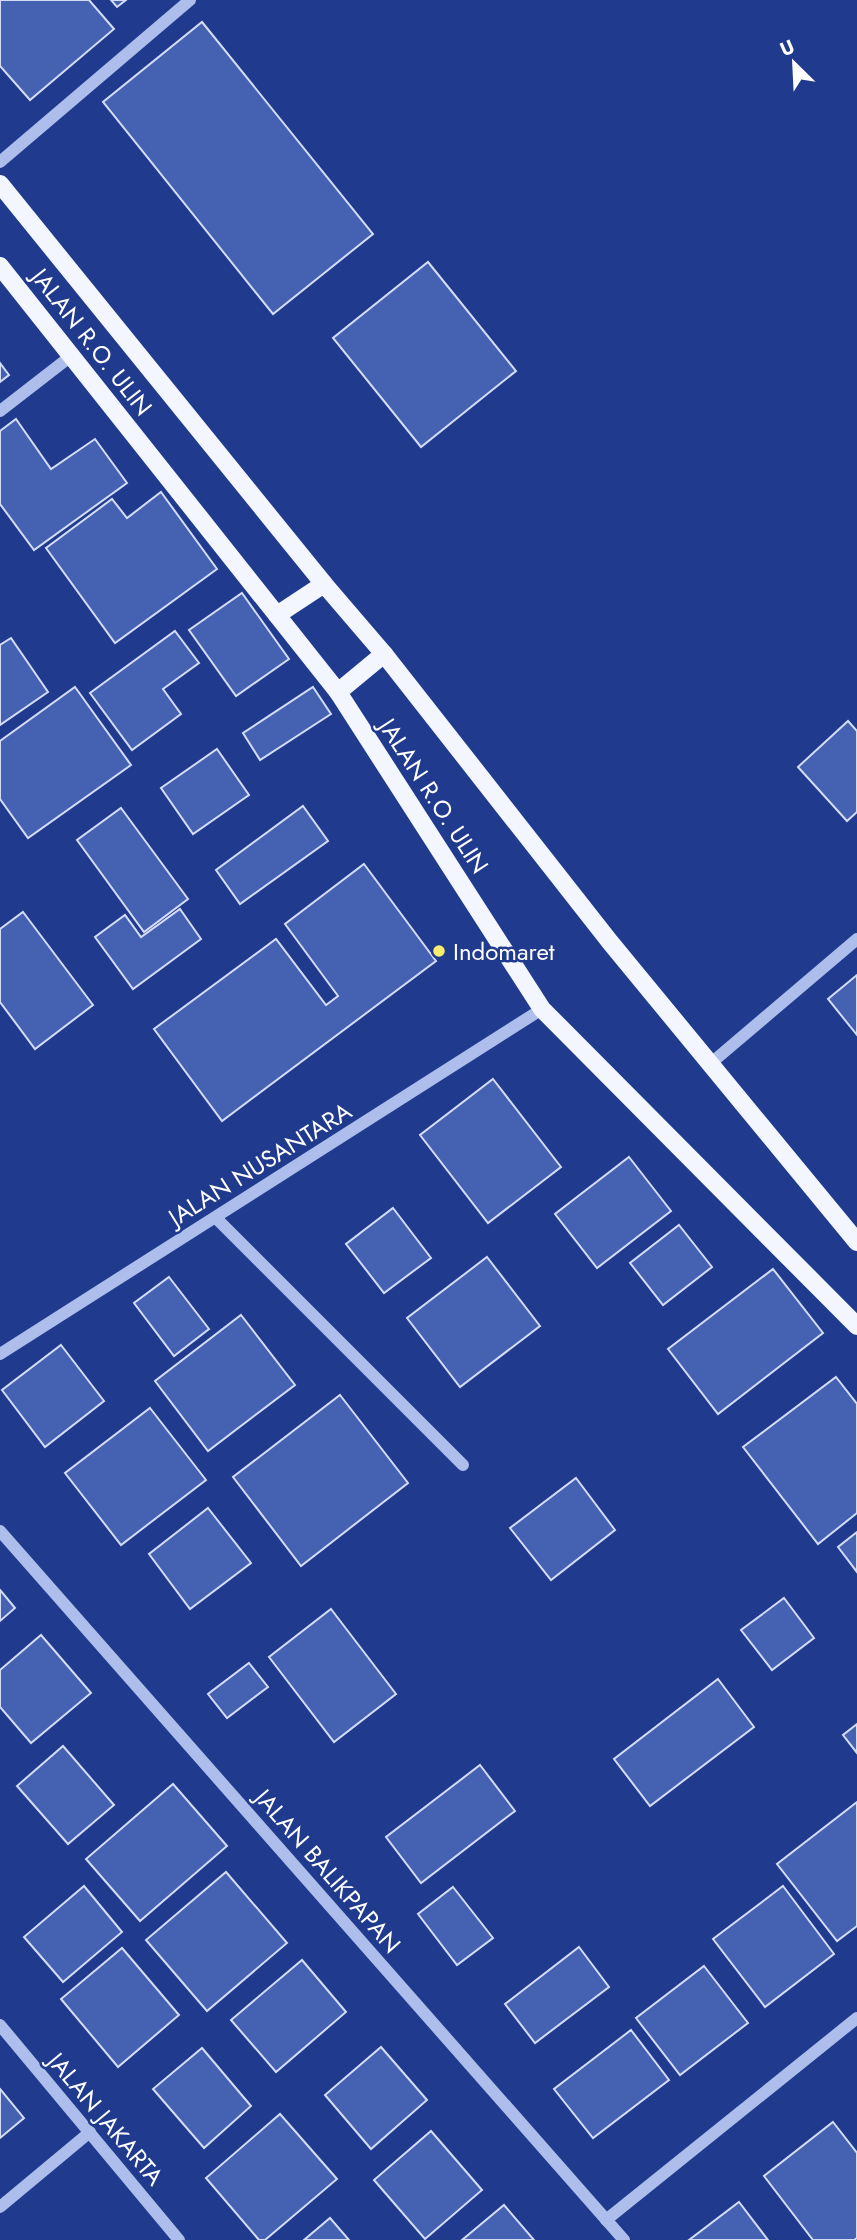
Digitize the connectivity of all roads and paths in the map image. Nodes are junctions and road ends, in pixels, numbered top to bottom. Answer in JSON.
{"nodes":[{"id":1,"x":190,"y":0,"type":"edge"},
{"id":2,"x":0,"y":162,"type":"edge"},
{"id":3,"x":0,"y":184,"type":"edge"},
{"id":4,"x":0,"y":266,"type":"edge"},
{"id":5,"x":71,"y":356,"type":"junction"},
{"id":6,"x":0,"y":411,"type":"edge"},
{"id":7,"x":324,"y":584,"type":"junction"},
{"id":8,"x":277,"y":615,"type":"junction"},
{"id":9,"x":384,"y":654,"type":"junction"},
{"id":10,"x":338,"y":692,"type":"junction"},
{"id":11,"x":857,"y":939,"type":"edge"},
{"id":12,"x":542,"y":1009,"type":"junction"},
{"id":13,"x":710,"y":1065,"type":"junction"},
{"id":14,"x":216,"y":1218,"type":"junction"},
{"id":15,"x":857,"y":1242,"type":"edge"},
{"id":16,"x":857,"y":1326,"type":"edge"},
{"id":17,"x":0,"y":1354,"type":"edge"},
{"id":18,"x":463,"y":1465,"type":"dead end"},
{"id":19,"x":0,"y":1531,"type":"edge"},
{"id":20,"x":857,"y":2018,"type":"edge"},
{"id":21,"x":0,"y":2025,"type":"edge"},
{"id":22,"x":90,"y":2132,"type":"junction"},
{"id":23,"x":0,"y":2207,"type":"edge"},
{"id":24,"x":606,"y":2220,"type":"junction"},
{"id":25,"x":179,"y":2240,"type":"edge"},
{"id":26,"x":624,"y":2240,"type":"edge"}],
"edges":[{"from":1,"to":2,"type":"street"},
{"from":3,"to":7,"type":"main road","name":"JALAN R.O. ULIN"},
{"from":4,"to":5,"type":"main road","name":"JALAN R.O. ULIN"},
{"from":5,"to":6,"type":"street"},
{"from":5,"to":8,"type":"main road","name":"JALAN R.O. ULIN"},
{"from":7,"to":8,"type":"main road"},
{"from":7,"to":9,"type":"main road","name":"JALAN R.O. ULIN"},
{"from":8,"to":10,"type":"main road","name":"JALAN R.O. ULIN"},
{"from":9,"to":10,"type":"main road"},
{"from":9,"to":13,"type":"main road","name":"JALAN R.O. ULIN"},
{"from":10,"to":12,"type":"main road","name":"JALAN R.O. ULIN"},
{"from":11,"to":13,"type":"street"},
{"from":12,"to":14,"type":"street","name":"JALAN NUSANTARA"},
{"from":12,"to":16,"type":"main road","name":"JALAN R.O. ULIN"},
{"from":13,"to":15,"type":"main road","name":"JALAN R.O. ULIN"},
{"from":14,"to":17,"type":"street","name":"JALAN NUSANTARA"},
{"from":14,"to":18,"type":"street"},
{"from":19,"to":24,"type":"street","name":"JALAN BALIKPAPAN"},
{"from":20,"to":24,"type":"street"},
{"from":21,"to":22,"type":"street","name":"JALAN JAKARTA"},
{"from":22,"to":23,"type":"street"},
{"from":22,"to":25,"type":"street","name":"JALAN JAKARTA"},
{"from":24,"to":26,"type":"street","name":"JALAN BALIKPAPAN"}]}
